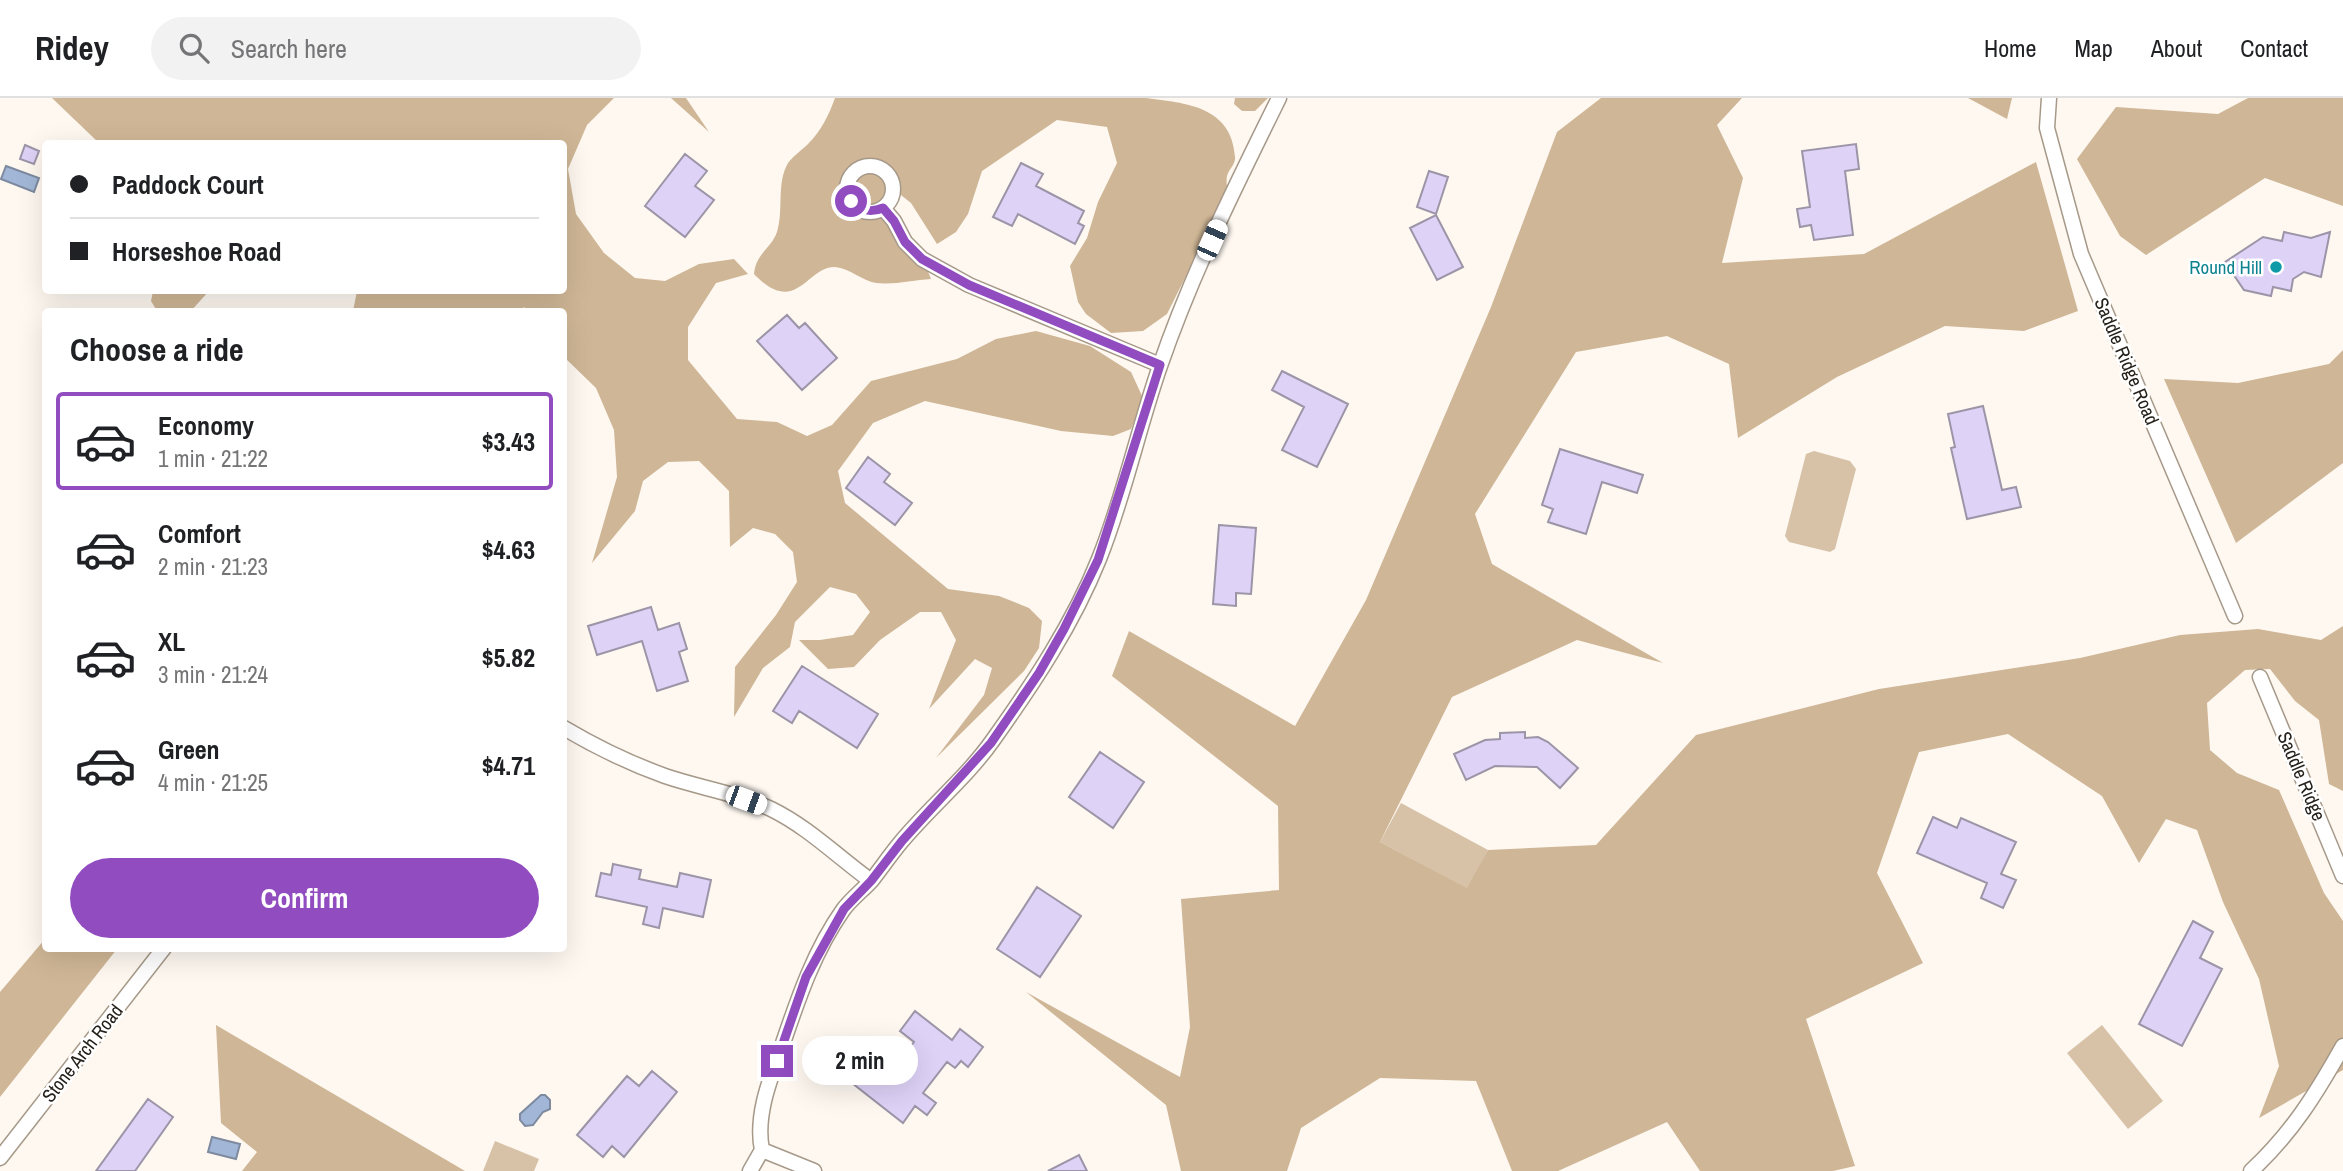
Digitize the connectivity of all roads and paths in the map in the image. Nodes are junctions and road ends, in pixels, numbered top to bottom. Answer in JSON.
{"nodes":[{"id":1,"x":1279,"y":98,"type":"edge"},
{"id":2,"x":2049,"y":98,"type":"edge"},
{"id":3,"x":883,"y":208,"type":"dead end"},
{"id":4,"x":1160,"y":365,"type":"junction"},
{"id":5,"x":2235,"y":617,"type":"dead end"},
{"id":6,"x":2260,"y":677,"type":"dead end"},
{"id":7,"x":567,"y":730,"type":"edge"},
{"id":8,"x":2343,"y":876,"type":"edge"},
{"id":9,"x":871,"y":881,"type":"junction"},
{"id":10,"x":161,"y":952,"type":"edge"},
{"id":11,"x":2343,"y":1046,"type":"edge"},
{"id":12,"x":762,"y":1150,"type":"junction"},
{"id":13,"x":0,"y":1158,"type":"edge"},
{"id":14,"x":750,"y":1171,"type":"edge"},
{"id":15,"x":814,"y":1171,"type":"edge"},
{"id":16,"x":2251,"y":1171,"type":"edge"}],
"edges":[{"from":1,"to":4,"type":"street"},
{"from":2,"to":5,"type":"street","name":"Saddle Ridge Road"},
{"from":3,"to":4,"type":"street"},
{"from":4,"to":9,"type":"street"},
{"from":6,"to":8,"type":"street","name":"Saddle Ridge"},
{"from":7,"to":9,"type":"street"},
{"from":9,"to":12,"type":"street"},
{"from":10,"to":13,"type":"street","name":"Stone Arch Road"},
{"from":11,"to":16,"type":"street"},
{"from":12,"to":14,"type":"street"},
{"from":12,"to":15,"type":"street"}]}
